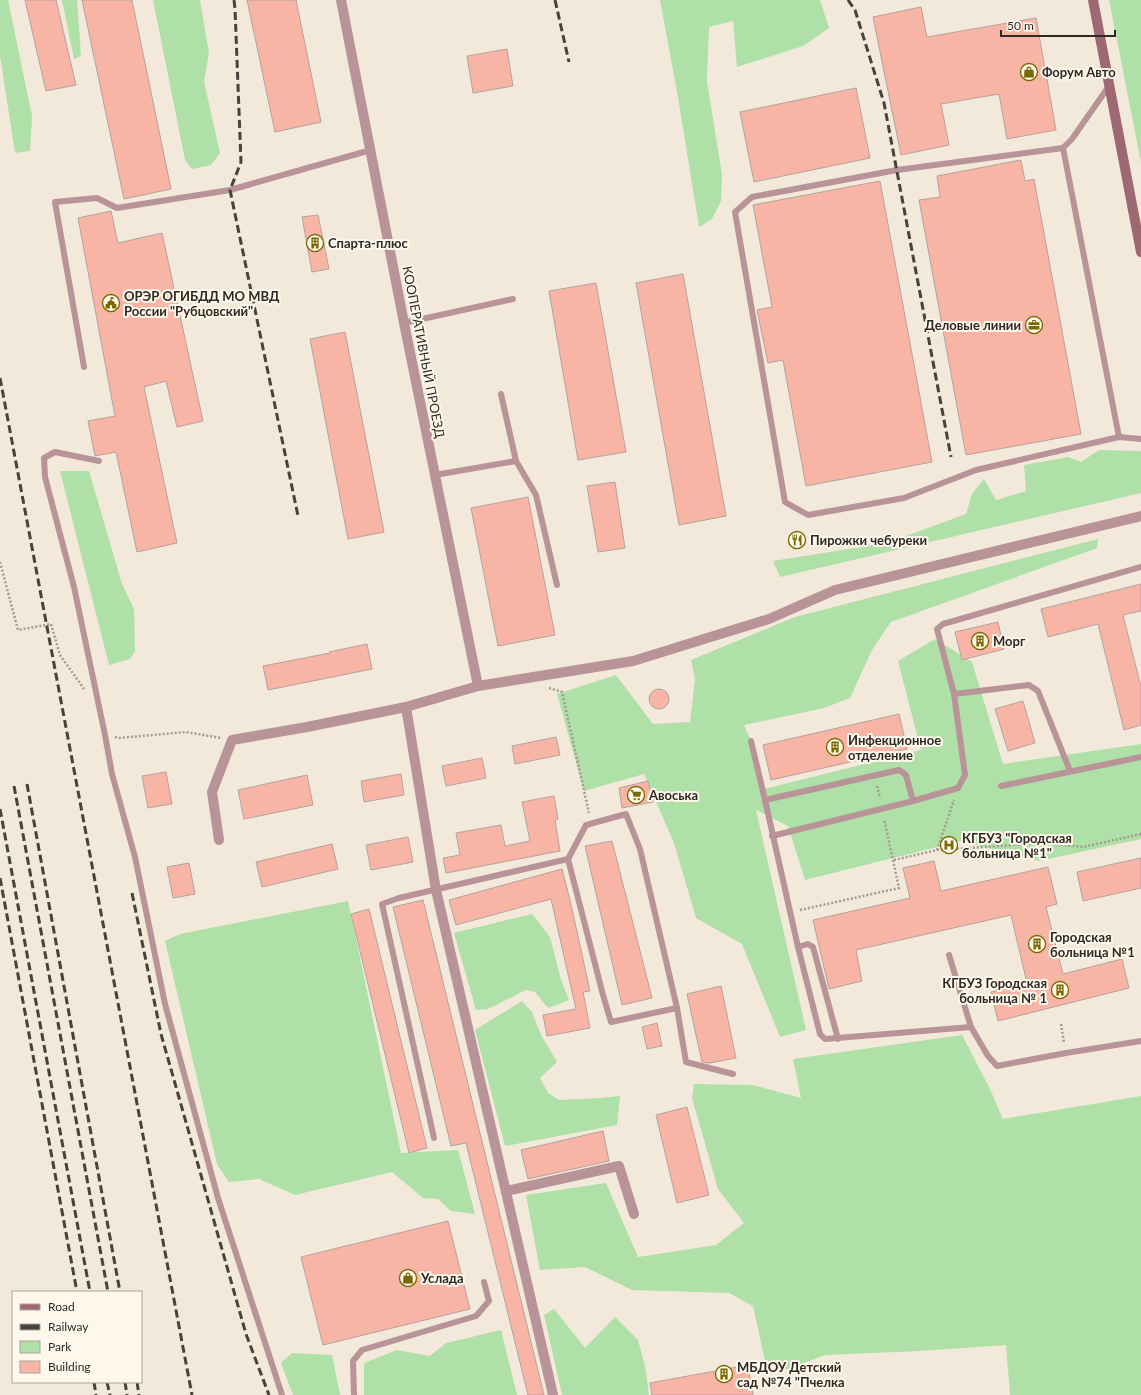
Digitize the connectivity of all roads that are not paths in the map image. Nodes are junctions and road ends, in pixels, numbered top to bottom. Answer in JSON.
{"nodes":[{"id":1,"x":341,"y":0,"type":"edge"},
{"id":2,"x":1093,"y":0,"type":"edge"},
{"id":3,"x":1109,"y":86,"type":"junction"},
{"id":4,"x":1063,"y":148,"type":"junction"},
{"id":5,"x":371,"y":150,"type":"junction"},
{"id":6,"x":1141,"y":252,"type":"edge"},
{"id":7,"x":513,"y":299,"type":"dead end"},
{"id":8,"x":404,"y":323,"type":"junction"},
{"id":9,"x":84,"y":367,"type":"dead end"},
{"id":10,"x":502,"y":394,"type":"dead end"},
{"id":11,"x":1120,"y":437,"type":"junction"},
{"id":12,"x":1141,"y":439,"type":"edge"},
{"id":13,"x":99,"y":461,"type":"dead end"},
{"id":14,"x":516,"y":461,"type":"junction"},
{"id":15,"x":435,"y":475,"type":"junction"},
{"id":16,"x":1141,"y":516,"type":"edge"},
{"id":17,"x":1141,"y":567,"type":"edge"},
{"id":18,"x":557,"y":585,"type":"dead end"},
{"id":19,"x":478,"y":686,"type":"junction"},
{"id":20,"x":954,"y":694,"type":"junction"},
{"id":21,"x":406,"y":707,"type":"junction"},
{"id":22,"x":751,"y":741,"type":"dead end"},
{"id":23,"x":1141,"y":758,"type":"edge"},
{"id":24,"x":1070,"y":771,"type":"junction"},
{"id":25,"x":1000,"y":786,"type":"dead end"},
{"id":26,"x":765,"y":800,"type":"junction"},
{"id":27,"x":913,"y":801,"type":"junction"},
{"id":28,"x":772,"y":836,"type":"junction"},
{"id":29,"x":219,"y":840,"type":"dead end"},
{"id":30,"x":568,"y":859,"type":"junction"},
{"id":31,"x":436,"y":890,"type":"junction"},
{"id":32,"x":798,"y":947,"type":"junction"},
{"id":33,"x":949,"y":956,"type":"dead end"},
{"id":34,"x":677,"y":1008,"type":"junction"},
{"id":35,"x":971,"y":1027,"type":"junction"},
{"id":36,"x":838,"y":1038,"type":"junction"},
{"id":37,"x":1141,"y":1041,"type":"edge"},
{"id":38,"x":733,"y":1074,"type":"dead end"},
{"id":39,"x":434,"y":1138,"type":"dead end"},
{"id":40,"x":506,"y":1191,"type":"junction"},
{"id":41,"x":634,"y":1214,"type":"dead end"},
{"id":42,"x":484,"y":1282,"type":"dead end"},
{"id":43,"x":282,"y":1395,"type":"edge"},
{"id":44,"x":354,"y":1395,"type":"edge"},
{"id":45,"x":553,"y":1395,"type":"edge"}],
"edges":[{"from":1,"to":5,"type":"street","name":"КООПЕРАТИВНЫЙ ПРОЕЗД"},
{"from":2,"to":3,"type":"main road"},
{"from":3,"to":4,"type":"lane"},
{"from":3,"to":6,"type":"main road"},
{"from":4,"to":11,"type":"lane"},
{"from":4,"to":11,"type":"lane"},
{"from":5,"to":8,"type":"street","name":"КООПЕРАТИВНЫЙ ПРОЕЗД"},
{"from":5,"to":9,"type":"lane"},
{"from":7,"to":8,"type":"lane"},
{"from":8,"to":15,"type":"street","name":"КООПЕРАТИВНЫЙ ПРОЕЗД"},
{"from":10,"to":14,"type":"lane"},
{"from":11,"to":12,"type":"lane"},
{"from":13,"to":43,"type":"lane"},
{"from":14,"to":15,"type":"lane"},
{"from":14,"to":18,"type":"lane"},
{"from":15,"to":19,"type":"street","name":"КООПЕРАТИВНЫЙ ПРОЕЗД"},
{"from":16,"to":19,"type":"street"},
{"from":17,"to":20,"type":"lane"},
{"from":19,"to":21,"type":"street"},
{"from":20,"to":24,"type":"lane"},
{"from":20,"to":27,"type":"lane"},
{"from":21,"to":29,"type":"street"},
{"from":21,"to":31,"type":"street"},
{"from":22,"to":26,"type":"lane"},
{"from":23,"to":24,"type":"lane"},
{"from":24,"to":25,"type":"lane"},
{"from":26,"to":27,"type":"lane"},
{"from":26,"to":28,"type":"lane"},
{"from":27,"to":28,"type":"lane"},
{"from":28,"to":32,"type":"lane"},
{"from":30,"to":31,"type":"lane"},
{"from":30,"to":34,"type":"lane"},
{"from":30,"to":34,"type":"lane"},
{"from":31,"to":39,"type":"lane"},
{"from":31,"to":40,"type":"street"},
{"from":32,"to":36,"type":"lane"},
{"from":32,"to":36,"type":"lane"},
{"from":33,"to":35,"type":"lane"},
{"from":34,"to":38,"type":"lane"},
{"from":35,"to":36,"type":"lane"},
{"from":35,"to":37,"type":"lane"},
{"from":40,"to":41,"type":"street"},
{"from":40,"to":45,"type":"street"},
{"from":42,"to":44,"type":"lane"}]}
